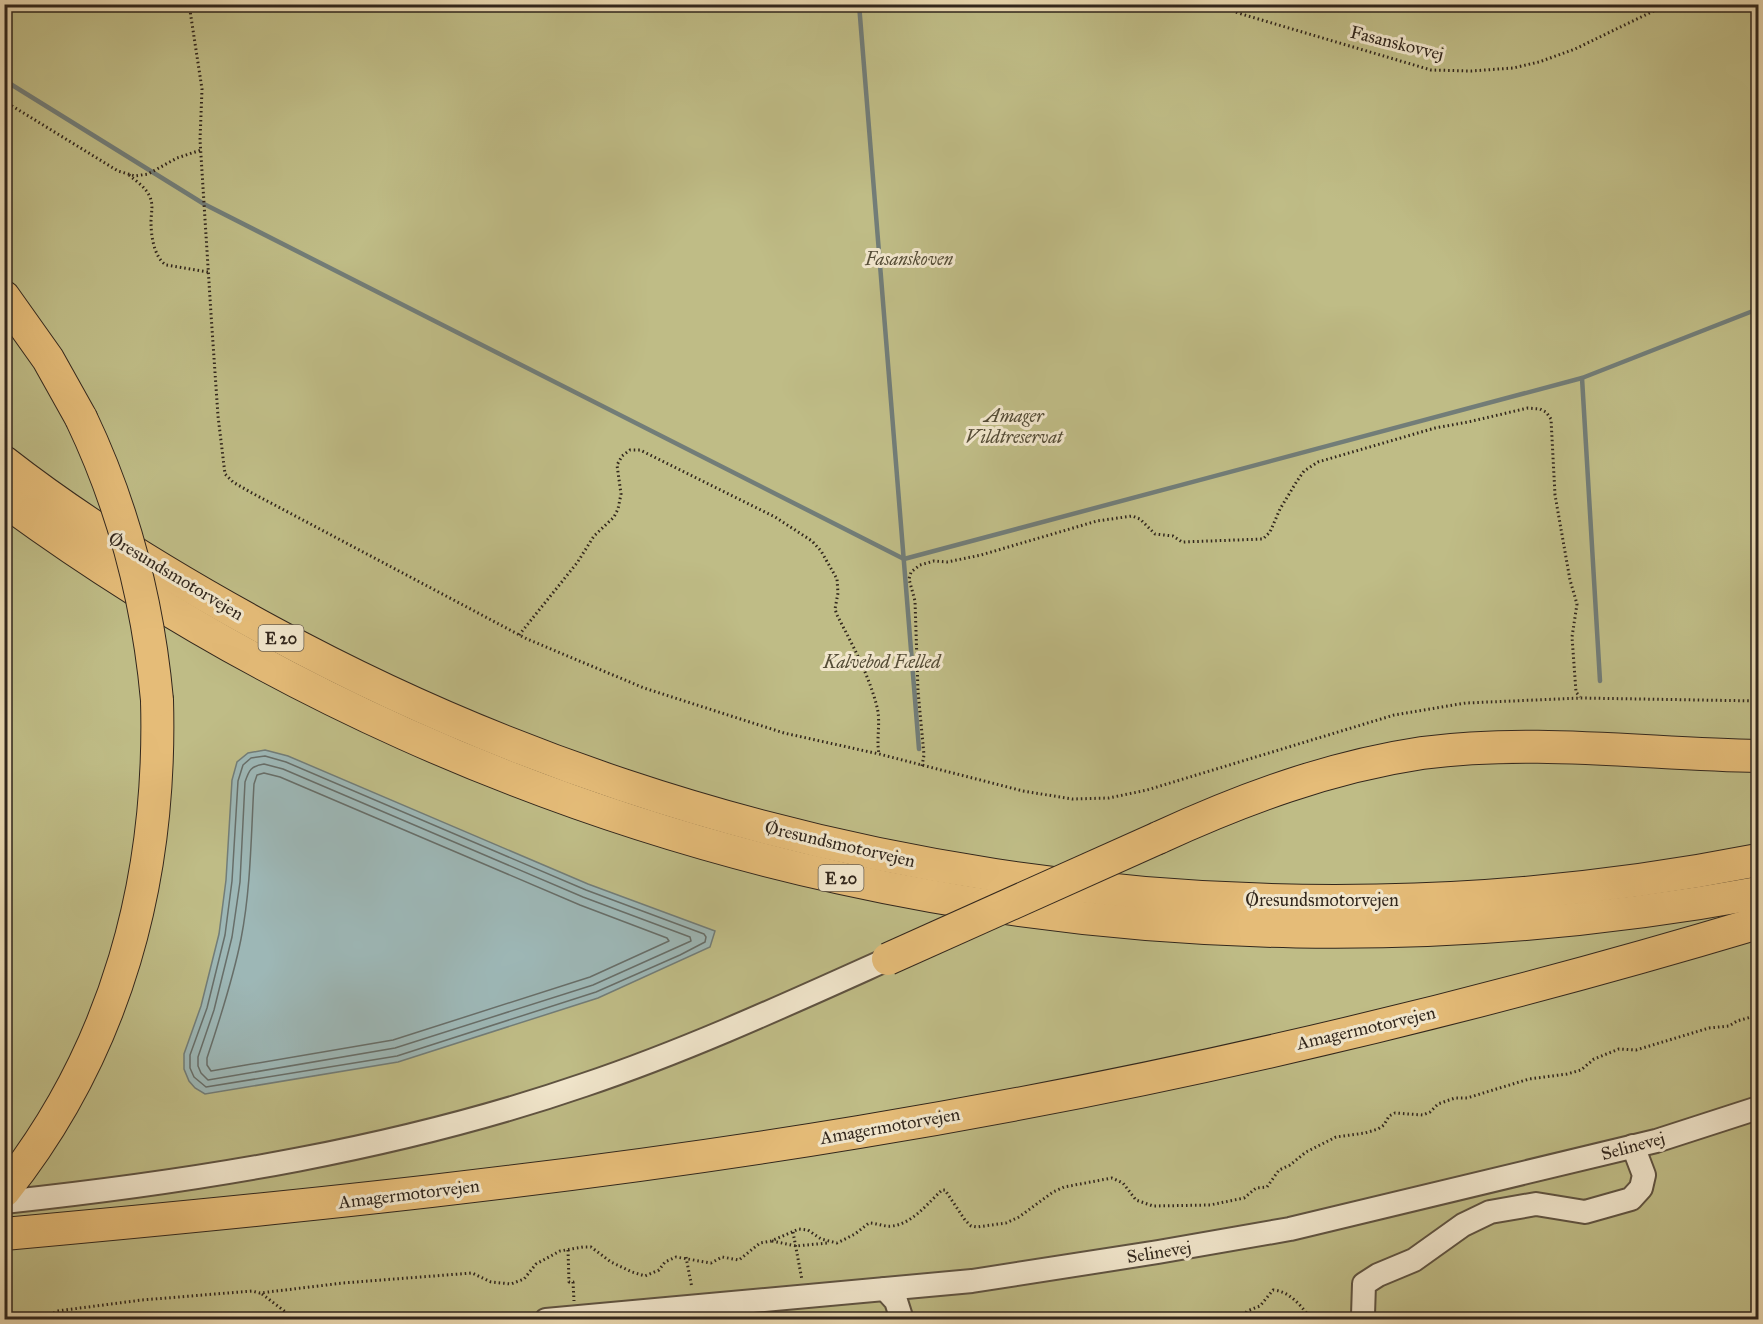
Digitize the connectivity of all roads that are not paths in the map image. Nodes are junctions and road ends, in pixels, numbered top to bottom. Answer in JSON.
{"nodes":[{"id":1,"x":4,"y":297,"type":"edge"},
{"id":2,"x":4,"y":462,"type":"edge"},
{"id":3,"x":4,"y":500,"type":"edge"},
{"id":4,"x":1758,"y":756,"type":"edge"},
{"id":5,"x":1758,"y":860,"type":"edge"},
{"id":6,"x":1758,"y":892,"type":"edge"},
{"id":7,"x":1758,"y":923,"type":"edge"},
{"id":8,"x":888,"y":959,"type":"joint"},
{"id":9,"x":1758,"y":1108,"type":"edge"},
{"id":10,"x":1633,"y":1146,"type":"junction"},
{"id":11,"x":4,"y":1191,"type":"edge"},
{"id":12,"x":4,"y":1202,"type":"edge"},
{"id":13,"x":4,"y":1234,"type":"edge"},
{"id":14,"x":885,"y":1289,"type":"junction"},
{"id":15,"x":546,"y":1320,"type":"edge"},
{"id":16,"x":902,"y":1320,"type":"edge"},
{"id":17,"x":1365,"y":1320,"type":"edge"}],
"edges":[{"from":1,"to":11,"type":"highway","bridge":true},
{"from":2,"to":5,"type":"highway","name":"Øresundsmotorvejen","number":"E 20"},
{"from":3,"to":6,"type":"highway","name":"Øresundsmotorvejen","number":"E 20"},
{"from":4,"to":8,"type":"highway","bridge":true},
{"from":7,"to":13,"type":"highway","name":"Amagermotorvejen"},
{"from":8,"to":12,"type":"street"},
{"from":9,"to":10,"type":"street","name":"Selinevej"},
{"from":10,"to":14,"type":"street","name":"Selinevej"},
{"from":10,"to":17,"type":"street"},
{"from":14,"to":15,"type":"street","name":"Selinevej"},
{"from":14,"to":16,"type":"street"}]}
